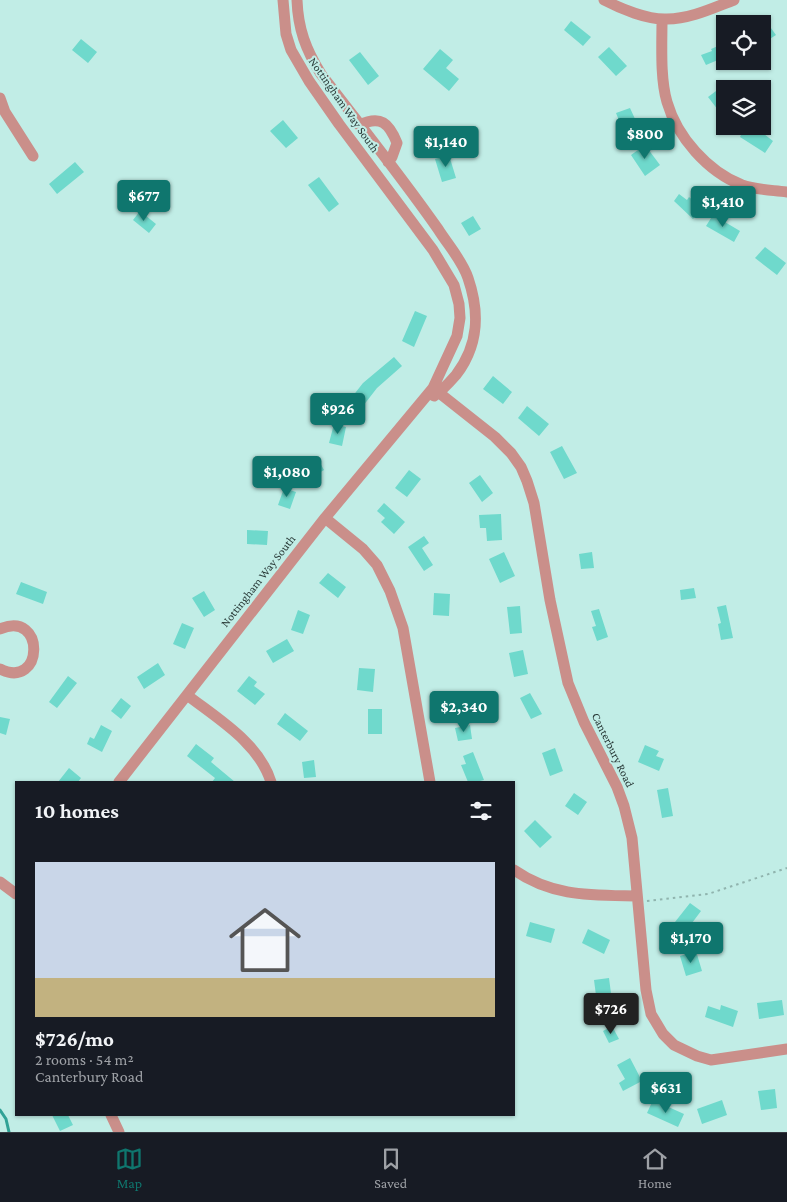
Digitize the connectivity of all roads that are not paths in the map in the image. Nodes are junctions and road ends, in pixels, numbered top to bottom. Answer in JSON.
{"nodes":[{"id":1,"x":283,"y":0,"type":"edge"},
{"id":2,"x":297,"y":0,"type":"edge"},
{"id":3,"x":604,"y":0,"type":"edge"},
{"id":4,"x":734,"y":0,"type":"edge"},
{"id":5,"x":662,"y":19,"type":"junction"},
{"id":6,"x":0,"y":98,"type":"edge"},
{"id":7,"x":359,"y":125,"type":"junction"},
{"id":8,"x":33,"y":156,"type":"dead end"},
{"id":9,"x":388,"y":162,"type":"junction"},
{"id":10,"x":787,"y":192,"type":"edge"},
{"id":11,"x":436,"y":390,"type":"junction"},
{"id":12,"x":325,"y":518,"type":"junction"},
{"id":13,"x":0,"y":629,"type":"edge"},
{"id":14,"x":0,"y":669,"type":"edge"},
{"id":15,"x":187,"y":695,"type":"junction"},
{"id":16,"x":120,"y":781,"type":"edge"},
{"id":17,"x":271,"y":781,"type":"edge"},
{"id":18,"x":430,"y":781,"type":"edge"},
{"id":19,"x":515,"y":871,"type":"edge"},
{"id":20,"x":0,"y":882,"type":"edge"},
{"id":21,"x":15,"y":893,"type":"edge"},
{"id":22,"x":637,"y":899,"type":"junction"},
{"id":23,"x":787,"y":1049,"type":"edge"},
{"id":24,"x":111,"y":1116,"type":"edge"},
{"id":25,"x":119,"y":1132,"type":"edge"}],
"edges":[{"from":1,"to":11,"type":"street","name":"Nottingham Way South"},
{"from":2,"to":7,"type":"street","name":"Nottingham Way South"},
{"from":3,"to":5,"type":"street"},
{"from":4,"to":5,"type":"street"},
{"from":5,"to":10,"type":"street"},
{"from":6,"to":8,"type":"street"},
{"from":7,"to":9,"type":"street","name":"Nottingham Way South"},
{"from":7,"to":9,"type":"street","name":"Nottingham Way South"},
{"from":9,"to":11,"type":"street","name":"Nottingham Way South"},
{"from":11,"to":12,"type":"street","name":"Nottingham Way South"},
{"from":11,"to":22,"type":"street","name":"Canterbury Road"},
{"from":12,"to":15,"type":"street","name":"Nottingham Way South"},
{"from":12,"to":18,"type":"street"},
{"from":13,"to":14,"type":"street"},
{"from":15,"to":16,"type":"street","name":"Nottingham Way South"},
{"from":15,"to":17,"type":"street"},
{"from":19,"to":22,"type":"street"},
{"from":20,"to":21,"type":"street"},
{"from":22,"to":23,"type":"street","name":"Canterbury Road"},
{"from":24,"to":25,"type":"street"}]}
